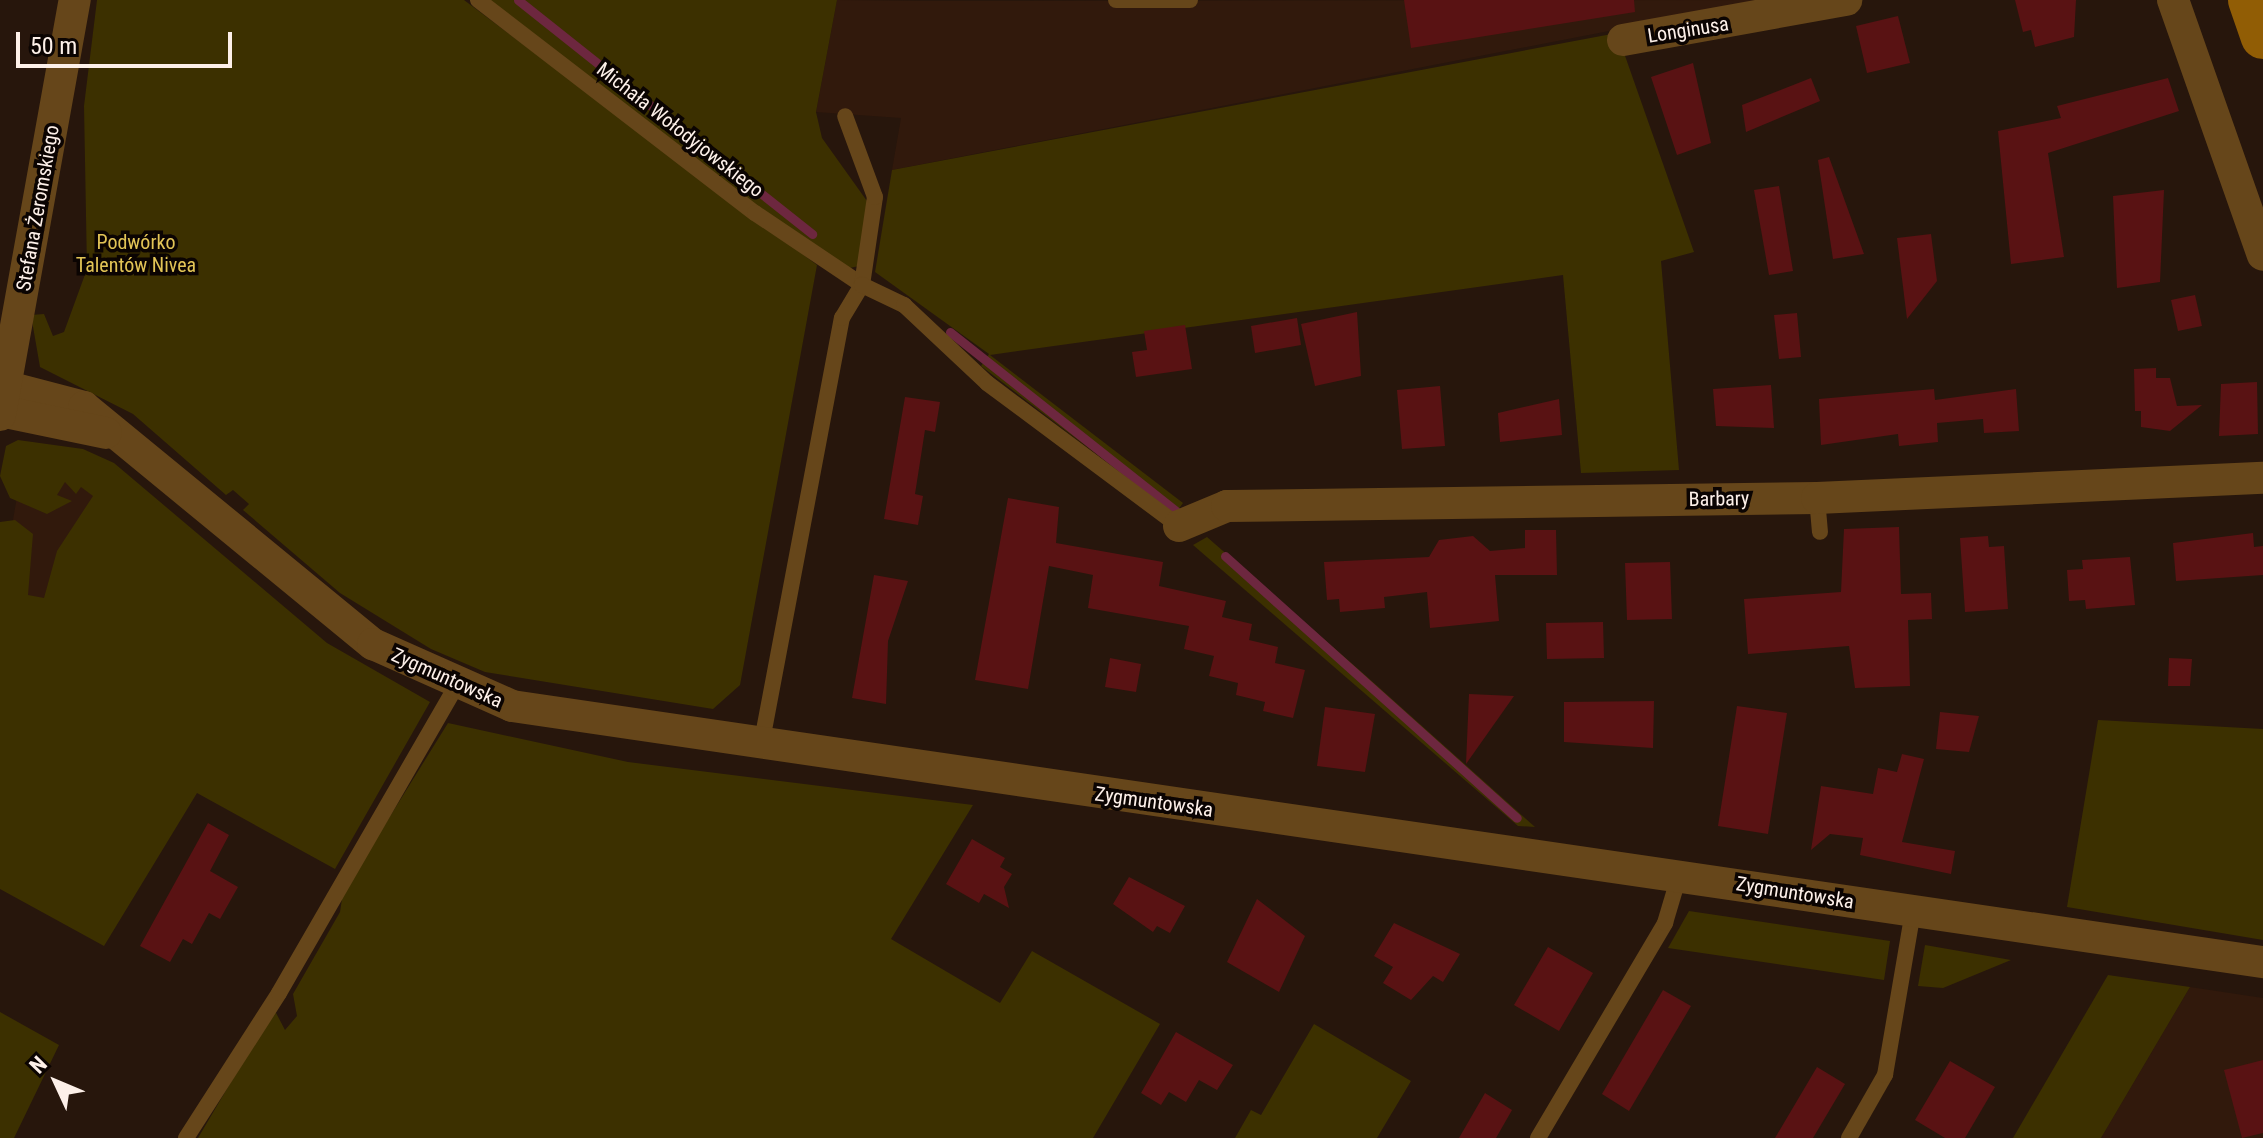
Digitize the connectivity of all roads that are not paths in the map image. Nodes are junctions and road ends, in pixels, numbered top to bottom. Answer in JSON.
{"nodes":[{"id":1,"x":75,"y":0,"type":"edge"},
{"id":2,"x":478,"y":0,"type":"edge"},
{"id":3,"x":1116,"y":0,"type":"edge"},
{"id":4,"x":1190,"y":0,"type":"edge"},
{"id":5,"x":1846,"y":0,"type":"edge"},
{"id":6,"x":2173,"y":0,"type":"edge"},
{"id":7,"x":2250,"y":0,"type":"edge"},
{"id":8,"x":2263,"y":37,"type":"edge"},
{"id":9,"x":1623,"y":40,"type":"dead end"},
{"id":10,"x":845,"y":116,"type":"dead end"},
{"id":11,"x":2263,"y":255,"type":"edge"},
{"id":12,"x":862,"y":285,"type":"junction"},
{"id":13,"x":1,"y":402,"type":"edge"},
{"id":14,"x":2263,"y":478,"type":"edge"},
{"id":15,"x":1817,"y":498,"type":"junction"},
{"id":16,"x":1179,"y":526,"type":"joint"},
{"id":17,"x":1820,"y":532,"type":"dead end"},
{"id":18,"x":456,"y":686,"type":"junction"},
{"id":19,"x":761,"y":746,"type":"junction"},
{"id":20,"x":1679,"y":876,"type":"junction"},
{"id":21,"x":1913,"y":911,"type":"junction"},
{"id":22,"x":2263,"y":962,"type":"edge"},
{"id":23,"x":186,"y":1138,"type":"edge"},
{"id":24,"x":1538,"y":1138,"type":"edge"},
{"id":25,"x":1849,"y":1138,"type":"edge"}],
"edges":[{"from":1,"to":13,"type":"street","name":"Stefana Żeromskiego"},
{"from":2,"to":12,"type":"lane","name":"Michała Wołodyjowskiego"},
{"from":3,"to":4,"type":"lane"},
{"from":5,"to":9,"type":"street","name":"Longinusa"},
{"from":6,"to":11,"type":"street"},
{"from":7,"to":8,"type":"main road"},
{"from":10,"to":12,"type":"lane"},
{"from":12,"to":16,"type":"lane","name":"Michała Wołodyjowskiego"},
{"from":12,"to":19,"type":"lane"},
{"from":13,"to":18,"type":"street","name":"Zygmuntowska"},
{"from":14,"to":15,"type":"street","name":"Barbary"},
{"from":15,"to":16,"type":"street","name":"Barbary"},
{"from":15,"to":17,"type":"lane"},
{"from":18,"to":19,"type":"street","name":"Zygmuntowska"},
{"from":18,"to":23,"type":"lane"},
{"from":19,"to":20,"type":"street","name":"Zygmuntowska"},
{"from":20,"to":21,"type":"street","name":"Zygmuntowska"},
{"from":20,"to":24,"type":"lane"},
{"from":21,"to":22,"type":"street","name":"Zygmuntowska"},
{"from":21,"to":25,"type":"lane"}]}
